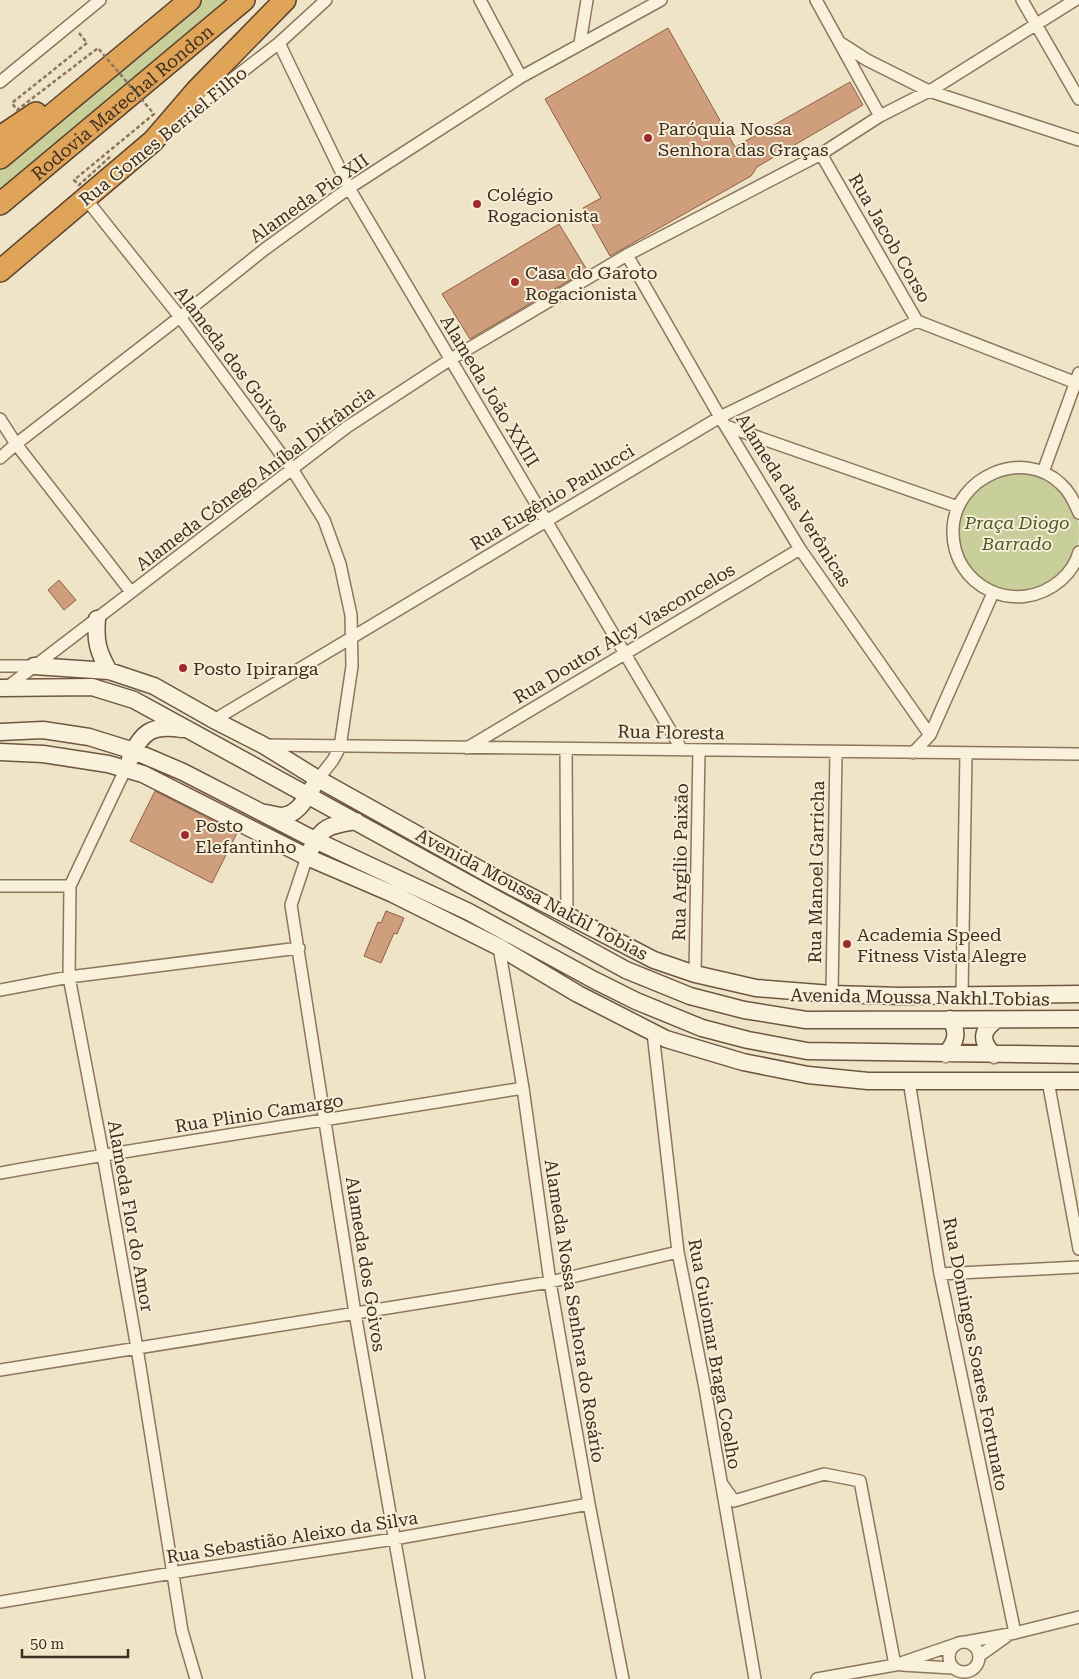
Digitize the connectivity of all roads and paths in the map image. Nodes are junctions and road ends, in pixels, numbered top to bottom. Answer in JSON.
{"nodes":[{"id":1,"x":100,"y":0,"type":"edge"},
{"id":2,"x":190,"y":0,"type":"edge"},
{"id":3,"x":244,"y":0,"type":"edge"},
{"id":4,"x":285,"y":0,"type":"edge"},
{"id":5,"x":326,"y":0,"type":"edge"},
{"id":6,"x":480,"y":0,"type":"edge"},
{"id":7,"x":587,"y":0,"type":"edge"},
{"id":8,"x":661,"y":0,"type":"edge"},
{"id":9,"x":816,"y":0,"type":"edge"},
{"id":10,"x":1022,"y":0,"type":"edge"},
{"id":11,"x":1075,"y":0,"type":"edge"},
{"id":12,"x":1036,"y":26,"type":"junction"},
{"id":13,"x":139,"y":42,"type":"junction"},
{"id":14,"x":839,"y":42,"type":"junction"},
{"id":15,"x":279,"y":43,"type":"junction"},
{"id":16,"x":580,"y":43,"type":"junction"},
{"id":17,"x":87,"y":44,"type":"dead end"},
{"id":18,"x":521,"y":77,"type":"junction"},
{"id":19,"x":0,"y":82,"type":"edge"},
{"id":20,"x":929,"y":91,"type":"junction"},
{"id":21,"x":1079,"y":98,"type":"edge"},
{"id":22,"x":880,"y":116,"type":"junction"},
{"id":23,"x":0,"y":137,"type":"edge"},
{"id":24,"x":1079,"y":140,"type":"edge"},
{"id":25,"x":153,"y":141,"type":"junction"},
{"id":26,"x":821,"y":154,"type":"junction"},
{"id":27,"x":112,"y":155,"type":"dead end"},
{"id":28,"x":0,"y":158,"type":"edge"},
{"id":29,"x":349,"y":188,"type":"junction"},
{"id":30,"x":86,"y":199,"type":"junction"},
{"id":31,"x":0,"y":204,"type":"edge"},
{"id":32,"x":627,"y":255,"type":"junction"},
{"id":33,"x":0,"y":271,"type":"edge"},
{"id":34,"x":180,"y":317,"type":"junction"},
{"id":35,"x":918,"y":321,"type":"junction"},
{"id":36,"x":451,"y":359,"type":"junction"},
{"id":37,"x":1078,"y":380,"type":"edge"},
{"id":38,"x":0,"y":420,"type":"edge"},
{"id":39,"x":723,"y":422,"type":"junction"},
{"id":40,"x":16,"y":444,"type":"junction"},
{"id":41,"x":0,"y":458,"type":"edge"},
{"id":42,"x":292,"y":469,"type":"junction"},
{"id":43,"x":1043,"y":472,"type":"junction"},
{"id":44,"x":958,"y":507,"type":"junction"},
{"id":45,"x":1079,"y":513,"type":"edge"},
{"id":46,"x":546,"y":520,"type":"junction"},
{"id":47,"x":800,"y":549,"type":"junction"},
{"id":48,"x":1079,"y":555,"type":"edge"},
{"id":49,"x":131,"y":592,"type":"junction"},
{"id":50,"x":993,"y":593,"type":"junction"},
{"id":51,"x":97,"y":619,"type":"junction"},
{"id":52,"x":352,"y":637,"type":"junction"},
{"id":53,"x":625,"y":653,"type":"junction"},
{"id":54,"x":0,"y":666,"type":"edge"},
{"id":55,"x":34,"y":666,"type":"junction"},
{"id":56,"x":109,"y":671,"type":"junction"},
{"id":57,"x":139,"y":680,"type":"junction"},
{"id":58,"x":3,"y":688,"type":"edge"},
{"id":59,"x":134,"y":700,"type":"junction"},
{"id":60,"x":214,"y":720,"type":"junction"},
{"id":61,"x":0,"y":732,"type":"edge"},
{"id":62,"x":194,"y":732,"type":"junction"},
{"id":63,"x":930,"y":735,"type":"junction"},
{"id":64,"x":257,"y":742,"type":"junction"},
{"id":65,"x":340,"y":746,"type":"junction"},
{"id":66,"x":467,"y":748,"type":"junction"},
{"id":67,"x":566,"y":749,"type":"junction"},
{"id":68,"x":682,"y":750,"type":"junction"},
{"id":69,"x":699,"y":750,"type":"junction"},
{"id":70,"x":134,"y":751,"type":"junction"},
{"id":71,"x":0,"y":752,"type":"edge"},
{"id":72,"x":836,"y":752,"type":"junction"},
{"id":73,"x":913,"y":753,"type":"junction"},
{"id":74,"x":966,"y":753,"type":"junction"},
{"id":75,"x":1079,"y":754,"type":"edge"},
{"id":76,"x":240,"y":758,"type":"junction"},
{"id":77,"x":126,"y":768,"type":"junction"},
{"id":78,"x":184,"y":772,"type":"junction"},
{"id":79,"x":143,"y":774,"type":"junction"},
{"id":80,"x":318,"y":778,"type":"junction"},
{"id":81,"x":308,"y":794,"type":"junction"},
{"id":82,"x":257,"y":811,"type":"junction"},
{"id":83,"x":356,"y":821,"type":"junction"},
{"id":84,"x":315,"y":840,"type":"junction"},
{"id":85,"x":307,"y":857,"type":"junction"},
{"id":86,"x":376,"y":869,"type":"junction"},
{"id":87,"x":448,"y":872,"type":"junction"},
{"id":88,"x":499,"y":880,"type":"junction"},
{"id":89,"x":0,"y":886,"type":"edge"},
{"id":90,"x":70,"y":886,"type":"junction"},
{"id":91,"x":393,"y":894,"type":"junction"},
{"id":92,"x":568,"y":915,"type":"junction"},
{"id":93,"x":594,"y":930,"type":"junction"},
{"id":94,"x":499,"y":947,"type":"junction"},
{"id":95,"x":299,"y":948,"type":"junction"},
{"id":96,"x":626,"y":970,"type":"junction"},
{"id":97,"x":695,"y":974,"type":"junction"},
{"id":98,"x":69,"y":977,"type":"junction"},
{"id":99,"x":0,"y":990,"type":"edge"},
{"id":100,"x":578,"y":994,"type":"junction"},
{"id":101,"x":832,"y":994,"type":"junction"},
{"id":102,"x":962,"y":994,"type":"junction"},
{"id":103,"x":1079,"y":994,"type":"edge"},
{"id":104,"x":636,"y":1001,"type":"junction"},
{"id":105,"x":950,"y":1019,"type":"junction"},
{"id":106,"x":1079,"y":1019,"type":"edge"},
{"id":107,"x":996,"y":1020,"type":"junction"},
{"id":108,"x":654,"y":1032,"type":"junction"},
{"id":109,"x":946,"y":1054,"type":"junction"},
{"id":110,"x":994,"y":1055,"type":"junction"},
{"id":111,"x":1079,"y":1055,"type":"edge"},
{"id":112,"x":909,"y":1081,"type":"junction"},
{"id":113,"x":1048,"y":1081,"type":"junction"},
{"id":114,"x":1079,"y":1081,"type":"edge"},
{"id":115,"x":523,"y":1088,"type":"junction"},
{"id":116,"x":324,"y":1121,"type":"junction"},
{"id":117,"x":103,"y":1155,"type":"junction"},
{"id":118,"x":0,"y":1173,"type":"edge"},
{"id":119,"x":1079,"y":1249,"type":"edge"},
{"id":120,"x":678,"y":1252,"type":"junction"},
{"id":121,"x":1079,"y":1267,"type":"edge"},
{"id":122,"x":940,"y":1274,"type":"junction"},
{"id":123,"x":550,"y":1282,"type":"junction"},
{"id":124,"x":356,"y":1312,"type":"junction"},
{"id":125,"x":137,"y":1348,"type":"junction"},
{"id":126,"x":0,"y":1370,"type":"edge"},
{"id":127,"x":720,"y":1481,"type":"junction"},
{"id":128,"x":589,"y":1504,"type":"junction"},
{"id":129,"x":394,"y":1539,"type":"junction"},
{"id":130,"x":172,"y":1574,"type":"junction"},
{"id":131,"x":0,"y":1602,"type":"edge"},
{"id":132,"x":1079,"y":1617,"type":"edge"},
{"id":133,"x":1013,"y":1633,"type":"junction"},
{"id":134,"x":961,"y":1643,"type":"junction"},
{"id":135,"x":979,"y":1656,"type":"junction"},
{"id":136,"x":896,"y":1665,"type":"junction"},
{"id":137,"x":963,"y":1674,"type":"edge"},
{"id":138,"x":196,"y":1679,"type":"edge"},
{"id":139,"x":419,"y":1679,"type":"edge"},
{"id":140,"x":623,"y":1679,"type":"edge"},
{"id":141,"x":755,"y":1679,"type":"edge"},
{"id":142,"x":817,"y":1679,"type":"edge"}],
"edges":[{"from":1,"to":19,"type":"street"},
{"from":2,"to":13,"type":"highway","name":"Rodovia Marechal Rondon"},
{"from":3,"to":31,"type":"highway","name":"Rodovia Marechal Rondon"},
{"from":4,"to":25,"type":"highway"},
{"from":5,"to":15,"type":"street","name":"Rua Gomes Berriel Filho"},
{"from":6,"to":18,"type":"street"},
{"from":7,"to":16,"type":"street"},
{"from":8,"to":16,"type":"street","name":"Alameda Pio XII"},
{"from":9,"to":14,"type":"street"},
{"from":10,"to":12,"type":"street"},
{"from":11,"to":12,"type":"street","name":"Alameda Cônego Aníbal Difrância"},
{"from":12,"to":20,"type":"street","name":"Alameda Cônego Aníbal Difrância"},
{"from":12,"to":21,"type":"street"},
{"from":13,"to":23,"type":"highway"},
{"from":13,"to":28,"type":"highway","name":"Rodovia Marechal Rondon"},
{"from":14,"to":20,"type":"street"},
{"from":14,"to":22,"type":"street"},
{"from":15,"to":25,"type":"street","name":"Rua Gomes Berriel Filho"},
{"from":15,"to":29,"type":"street","name":"Alameda João XXIII"},
{"from":16,"to":18,"type":"street","name":"Alameda Pio XII"},
{"from":17,"to":27,"type":"path","bridge":true},
{"from":18,"to":29,"type":"street","name":"Alameda Pio XII"},
{"from":20,"to":22,"type":"street","name":"Alameda Cônego Aníbal Difrância"},
{"from":20,"to":24,"type":"street"},
{"from":22,"to":26,"type":"street","name":"Alameda Cônego Aníbal Difrância"},
{"from":25,"to":30,"type":"highway","name":"Rua Gomes Berriel Filho"},
{"from":26,"to":32,"type":"street","name":"Alameda Cônego Aníbal Difrância"},
{"from":26,"to":35,"type":"street","name":"Rua Jacob Corso"},
{"from":29,"to":34,"type":"street","name":"Alameda Pio XII"},
{"from":29,"to":36,"type":"street","name":"Alameda João XXIII"},
{"from":30,"to":33,"type":"highway","name":"Rua Gomes Berriel Filho"},
{"from":30,"to":34,"type":"street","name":"Alameda dos Goivos"},
{"from":32,"to":36,"type":"street","name":"Alameda Cônego Aníbal Difrância"},
{"from":32,"to":39,"type":"street","name":"Alameda das Verônicas"},
{"from":34,"to":40,"type":"street","name":"Alameda Pio XII"},
{"from":34,"to":42,"type":"street","name":"Alameda dos Goivos"},
{"from":35,"to":37,"type":"street","name":"Rua Jacob Corso"},
{"from":35,"to":39,"type":"street","name":"Rua Eugênio Paulucci"},
{"from":36,"to":42,"type":"street","name":"Alameda Cônego Aníbal Difrância"},
{"from":36,"to":46,"type":"street","name":"Alameda João XXIII"},
{"from":37,"to":43,"type":"street"},
{"from":38,"to":40,"type":"street"},
{"from":39,"to":44,"type":"street"},
{"from":39,"to":46,"type":"street","name":"Rua Eugênio Paulucci"},
{"from":39,"to":47,"type":"street","name":"Alameda das Verônicas"},
{"from":40,"to":41,"type":"street","name":"Alameda Pio XII"},
{"from":40,"to":49,"type":"street"},
{"from":42,"to":49,"type":"street","name":"Alameda Cônego Aníbal Difrância"},
{"from":42,"to":52,"type":"street","name":"Alameda dos Goivos"},
{"from":43,"to":44,"type":"street"},
{"from":43,"to":45,"type":"street"},
{"from":44,"to":50,"type":"street"},
{"from":46,"to":52,"type":"street","name":"Rua Eugênio Paulucci"},
{"from":46,"to":53,"type":"street","name":"Alameda João XXIII"},
{"from":47,"to":53,"type":"street","name":"Rua Doutor Alcy Vasconcelos"},
{"from":47,"to":63,"type":"street","name":"Alameda das Verônicas"},
{"from":48,"to":50,"type":"street"},
{"from":49,"to":51,"type":"street","name":"Alameda Cônego Aníbal Difrância"},
{"from":50,"to":63,"type":"street"},
{"from":51,"to":55,"type":"street","name":"Alameda Cônego Aníbal Difrância"},
{"from":51,"to":56,"type":"main road"},
{"from":52,"to":60,"type":"street","name":"Rua Eugênio Paulucci"},
{"from":52,"to":65,"type":"street","name":"Alameda dos Goivos"},
{"from":53,"to":66,"type":"street","name":"Rua Doutor Alcy Vasconcelos"},
{"from":53,"to":68,"type":"street","name":"Alameda João XXIII"},
{"from":54,"to":55,"type":"street"},
{"from":55,"to":56,"type":"main road"},
{"from":55,"to":58,"type":"street","name":"Alameda Cônego Aníbal Difrância"},
{"from":56,"to":57,"type":"main road"},
{"from":57,"to":59,"type":"main road"},
{"from":57,"to":60,"type":"main road"},
{"from":58,"to":59,"type":"main road","name":"Avenida Moussa Nakhl Tobias"},
{"from":59,"to":62,"type":"main road","name":"Avenida Moussa Nakhl Tobias"},
{"from":60,"to":64,"type":"main road"},
{"from":61,"to":70,"type":"main road"},
{"from":62,"to":70,"type":"main road"},
{"from":62,"to":76,"type":"main road","name":"Avenida Moussa Nakhl Tobias"},
{"from":63,"to":73,"type":"street"},
{"from":64,"to":65,"type":"street","name":"Rua Floresta"},
{"from":64,"to":76,"type":"main road"},
{"from":64,"to":80,"type":"main road"},
{"from":65,"to":66,"type":"street","name":"Rua Floresta"},
{"from":65,"to":80,"type":"street","name":"Alameda dos Goivos"},
{"from":66,"to":67,"type":"street","name":"Rua Floresta"},
{"from":67,"to":68,"type":"street","name":"Rua Floresta"},
{"from":67,"to":92,"type":"street"},
{"from":68,"to":69,"type":"street","name":"Rua Floresta"},
{"from":69,"to":72,"type":"street","name":"Rua Floresta"},
{"from":69,"to":97,"type":"street","name":"Rua Argílio Paixão"},
{"from":70,"to":77,"type":"main road"},
{"from":70,"to":78,"type":"main road"},
{"from":71,"to":77,"type":"main road"},
{"from":72,"to":73,"type":"street","name":"Rua Floresta"},
{"from":72,"to":101,"type":"street","name":"Rua Manoel Garricha"},
{"from":73,"to":74,"type":"street","name":"Rua Floresta"},
{"from":74,"to":75,"type":"street","name":"Rua Floresta"},
{"from":74,"to":102,"type":"street"},
{"from":76,"to":81,"type":"main road","name":"Avenida Moussa Nakhl Tobias"},
{"from":77,"to":79,"type":"main road"},
{"from":77,"to":90,"type":"street","name":"Alameda Flor do Amor"},
{"from":78,"to":79,"type":"main road"},
{"from":78,"to":82,"type":"main road"},
{"from":79,"to":85,"type":"main road"},
{"from":80,"to":81,"type":"main road"},
{"from":80,"to":88,"type":"main road"},
{"from":81,"to":82,"type":"main road"},
{"from":81,"to":83,"type":"main road","name":"Avenida Moussa Nakhl Tobias"},
{"from":82,"to":84,"type":"main road"},
{"from":83,"to":84,"type":"main road"},
{"from":83,"to":87,"type":"main road","name":"Avenida Moussa Nakhl Tobias"},
{"from":84,"to":85,"type":"main road"},
{"from":84,"to":86,"type":"main road"},
{"from":85,"to":91,"type":"main road"},
{"from":85,"to":95,"type":"street","name":"Alameda dos Goivos"},
{"from":86,"to":91,"type":"main road"},
{"from":86,"to":104,"type":"main road"},
{"from":87,"to":88,"type":"main road"},
{"from":87,"to":96,"type":"main road","name":"Avenida Moussa Nakhl Tobias"},
{"from":88,"to":92,"type":"main road"},
{"from":89,"to":90,"type":"street"},
{"from":90,"to":98,"type":"street","name":"Alameda Flor do Amor"},
{"from":91,"to":94,"type":"main road"},
{"from":92,"to":93,"type":"main road"},
{"from":93,"to":96,"type":"main road"},
{"from":93,"to":97,"type":"main road"},
{"from":94,"to":100,"type":"main road"},
{"from":94,"to":115,"type":"street","name":"Alameda Nossa Senhora do Rosário"},
{"from":95,"to":98,"type":"street"},
{"from":95,"to":116,"type":"street","name":"Alameda dos Goivos"},
{"from":96,"to":105,"type":"main road","name":"Avenida Moussa Nakhl Tobias"},
{"from":97,"to":101,"type":"main road"},
{"from":98,"to":99,"type":"street"},
{"from":98,"to":117,"type":"street","name":"Alameda Flor do Amor"},
{"from":100,"to":104,"type":"main road"},
{"from":100,"to":108,"type":"main road"},
{"from":101,"to":102,"type":"main road"},
{"from":102,"to":103,"type":"main road"},
{"from":104,"to":109,"type":"main road"},
{"from":105,"to":107,"type":"main road","name":"Avenida Moussa Nakhl Tobias"},
{"from":105,"to":109,"type":"main road"},
{"from":106,"to":107,"type":"main road","name":"Avenida Moussa Nakhl Tobias"},
{"from":107,"to":110,"type":"main road"},
{"from":108,"to":112,"type":"main road"},
{"from":108,"to":120,"type":"street","name":"Rua Guiomar Braga Coelho"},
{"from":109,"to":110,"type":"main road"},
{"from":110,"to":111,"type":"main road"},
{"from":112,"to":113,"type":"main road"},
{"from":112,"to":122,"type":"street","name":"Rua Domingos Soares Fortunato"},
{"from":113,"to":114,"type":"main road"},
{"from":113,"to":119,"type":"street"},
{"from":115,"to":116,"type":"street","name":"Rua Plinio Camargo"},
{"from":115,"to":123,"type":"street","name":"Alameda Nossa Senhora do Rosário"},
{"from":116,"to":117,"type":"street","name":"Rua Plinio Camargo"},
{"from":116,"to":124,"type":"street","name":"Alameda dos Goivos"},
{"from":117,"to":118,"type":"street","name":"Rua Plinio Camargo"},
{"from":117,"to":125,"type":"street","name":"Alameda Flor do Amor"},
{"from":120,"to":123,"type":"street"},
{"from":120,"to":127,"type":"street","name":"Rua Guiomar Braga Coelho"},
{"from":121,"to":122,"type":"street"},
{"from":122,"to":133,"type":"street","name":"Rua Domingos Soares Fortunato"},
{"from":123,"to":124,"type":"street"},
{"from":123,"to":128,"type":"street","name":"Alameda Nossa Senhora do Rosário"},
{"from":124,"to":125,"type":"street"},
{"from":124,"to":129,"type":"street","name":"Alameda dos Goivos"},
{"from":125,"to":126,"type":"street"},
{"from":125,"to":130,"type":"street","name":"Alameda Flor do Amor"},
{"from":127,"to":136,"type":"street"},
{"from":127,"to":141,"type":"street","name":"Rua Guiomar Braga Coelho"},
{"from":128,"to":129,"type":"street","name":"Rua Sebastião Aleixo da Silva"},
{"from":128,"to":140,"type":"street","name":"Alameda Nossa Senhora do Rosário"},
{"from":129,"to":130,"type":"street","name":"Rua Sebastião Aleixo da Silva"},
{"from":129,"to":139,"type":"street","name":"Alameda dos Goivos"},
{"from":130,"to":131,"type":"street","name":"Rua Sebastião Aleixo da Silva"},
{"from":130,"to":138,"type":"street","name":"Alameda Flor do Amor"},
{"from":132,"to":133,"type":"street"},
{"from":133,"to":134,"type":"street"},
{"from":133,"to":135,"type":"street"},
{"from":134,"to":135,"type":"street"},
{"from":134,"to":136,"type":"street"},
{"from":134,"to":137,"type":"street"},
{"from":135,"to":137,"type":"street"},
{"from":136,"to":137,"type":"street"},
{"from":136,"to":142,"type":"street"}]}
